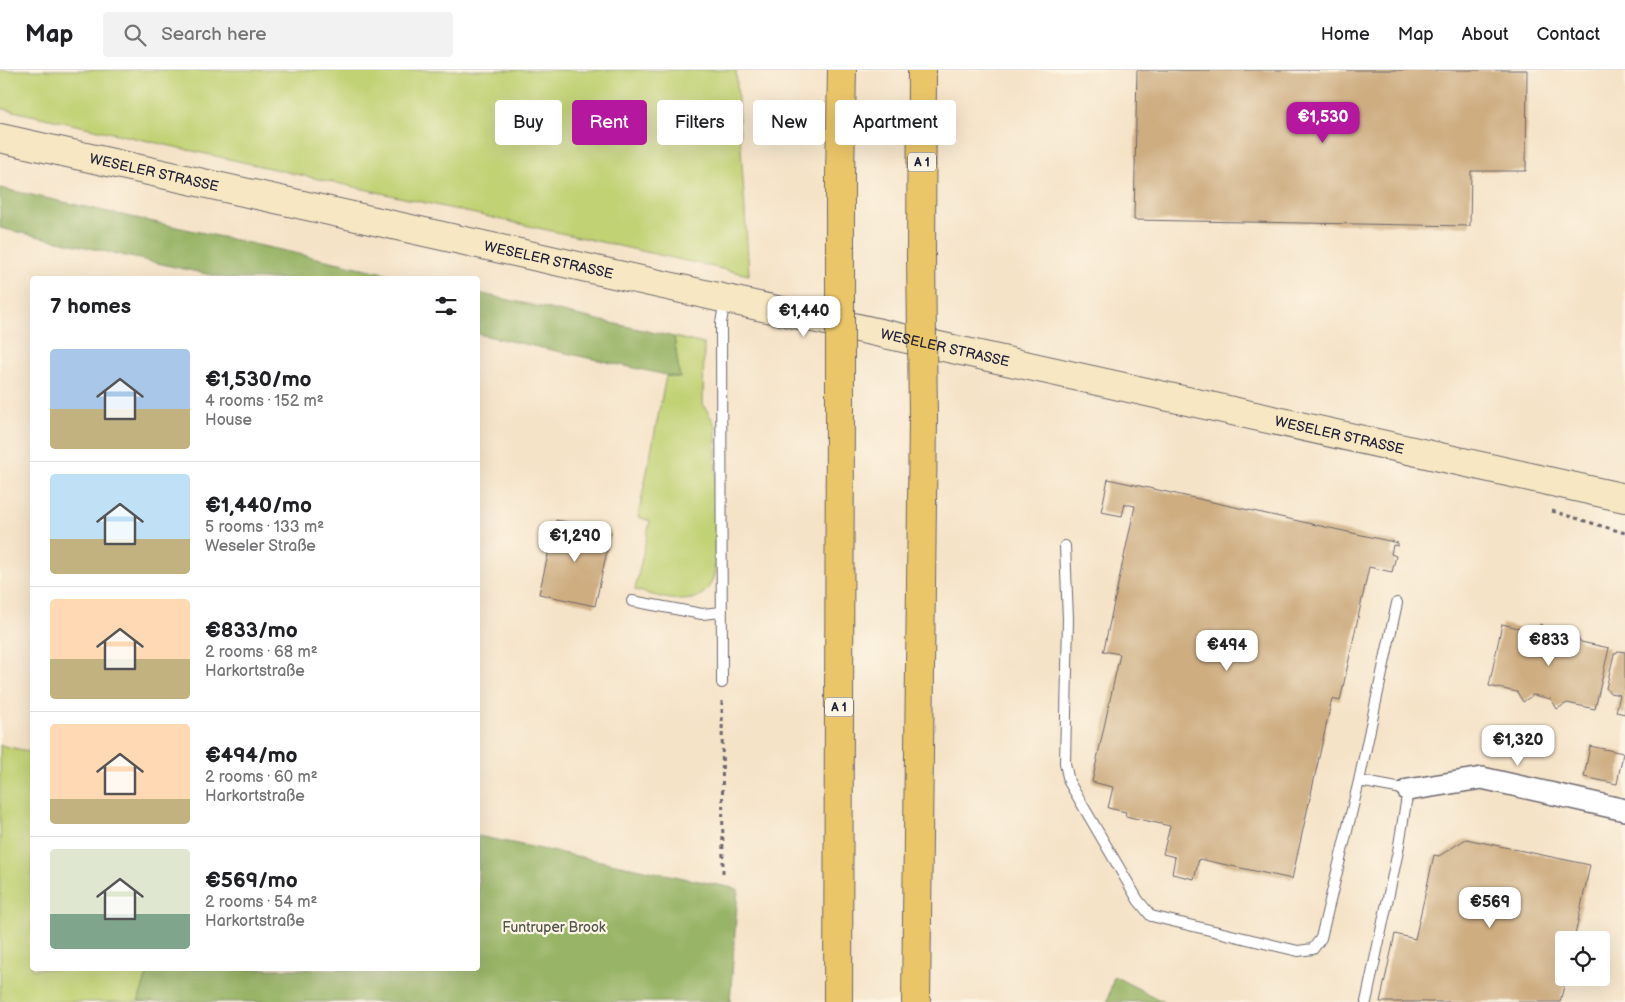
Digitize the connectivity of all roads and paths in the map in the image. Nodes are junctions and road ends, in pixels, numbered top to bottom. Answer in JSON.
{"nodes":[{"id":1,"x":842,"y":70,"type":"edge"},
{"id":2,"x":922,"y":70,"type":"edge"},
{"id":3,"x":0,"y":138,"type":"edge"},
{"id":4,"x":726,"y":298,"type":"junction"},
{"id":5,"x":1625,"y":498,"type":"edge"},
{"id":6,"x":1065,"y":546,"type":"dead end"},
{"id":7,"x":632,"y":601,"type":"dead end"},
{"id":8,"x":1397,"y":602,"type":"dead end"},
{"id":9,"x":722,"y":612,"type":"junction"},
{"id":10,"x":722,"y":682,"type":"joint"},
{"id":11,"x":1359,"y":781,"type":"junction"},
{"id":12,"x":1408,"y":790,"type":"junction"},
{"id":13,"x":1625,"y":810,"type":"edge"},
{"id":14,"x":723,"y":873,"type":"dead end"},
{"id":15,"x":838,"y":1002,"type":"edge"},
{"id":16,"x":916,"y":1002,"type":"edge"},
{"id":17,"x":1366,"y":1002,"type":"edge"}],
"edges":[{"from":1,"to":15,"type":"highway","number":"A 1","bridge":true},
{"from":2,"to":16,"type":"highway","number":"A 1","bridge":true},
{"from":3,"to":4,"type":"main road","name":"WESELER STRASSE"},
{"from":4,"to":5,"type":"main road","name":"WESELER STRASSE"},
{"from":4,"to":9,"type":"lane"},
{"from":6,"to":11,"type":"lane"},
{"from":7,"to":9,"type":"lane"},
{"from":8,"to":11,"type":"lane"},
{"from":9,"to":10,"type":"lane"},
{"from":10,"to":14,"type":"path"},
{"from":11,"to":12,"type":"lane"},
{"from":12,"to":13,"type":"street"},
{"from":12,"to":17,"type":"lane"}]}
